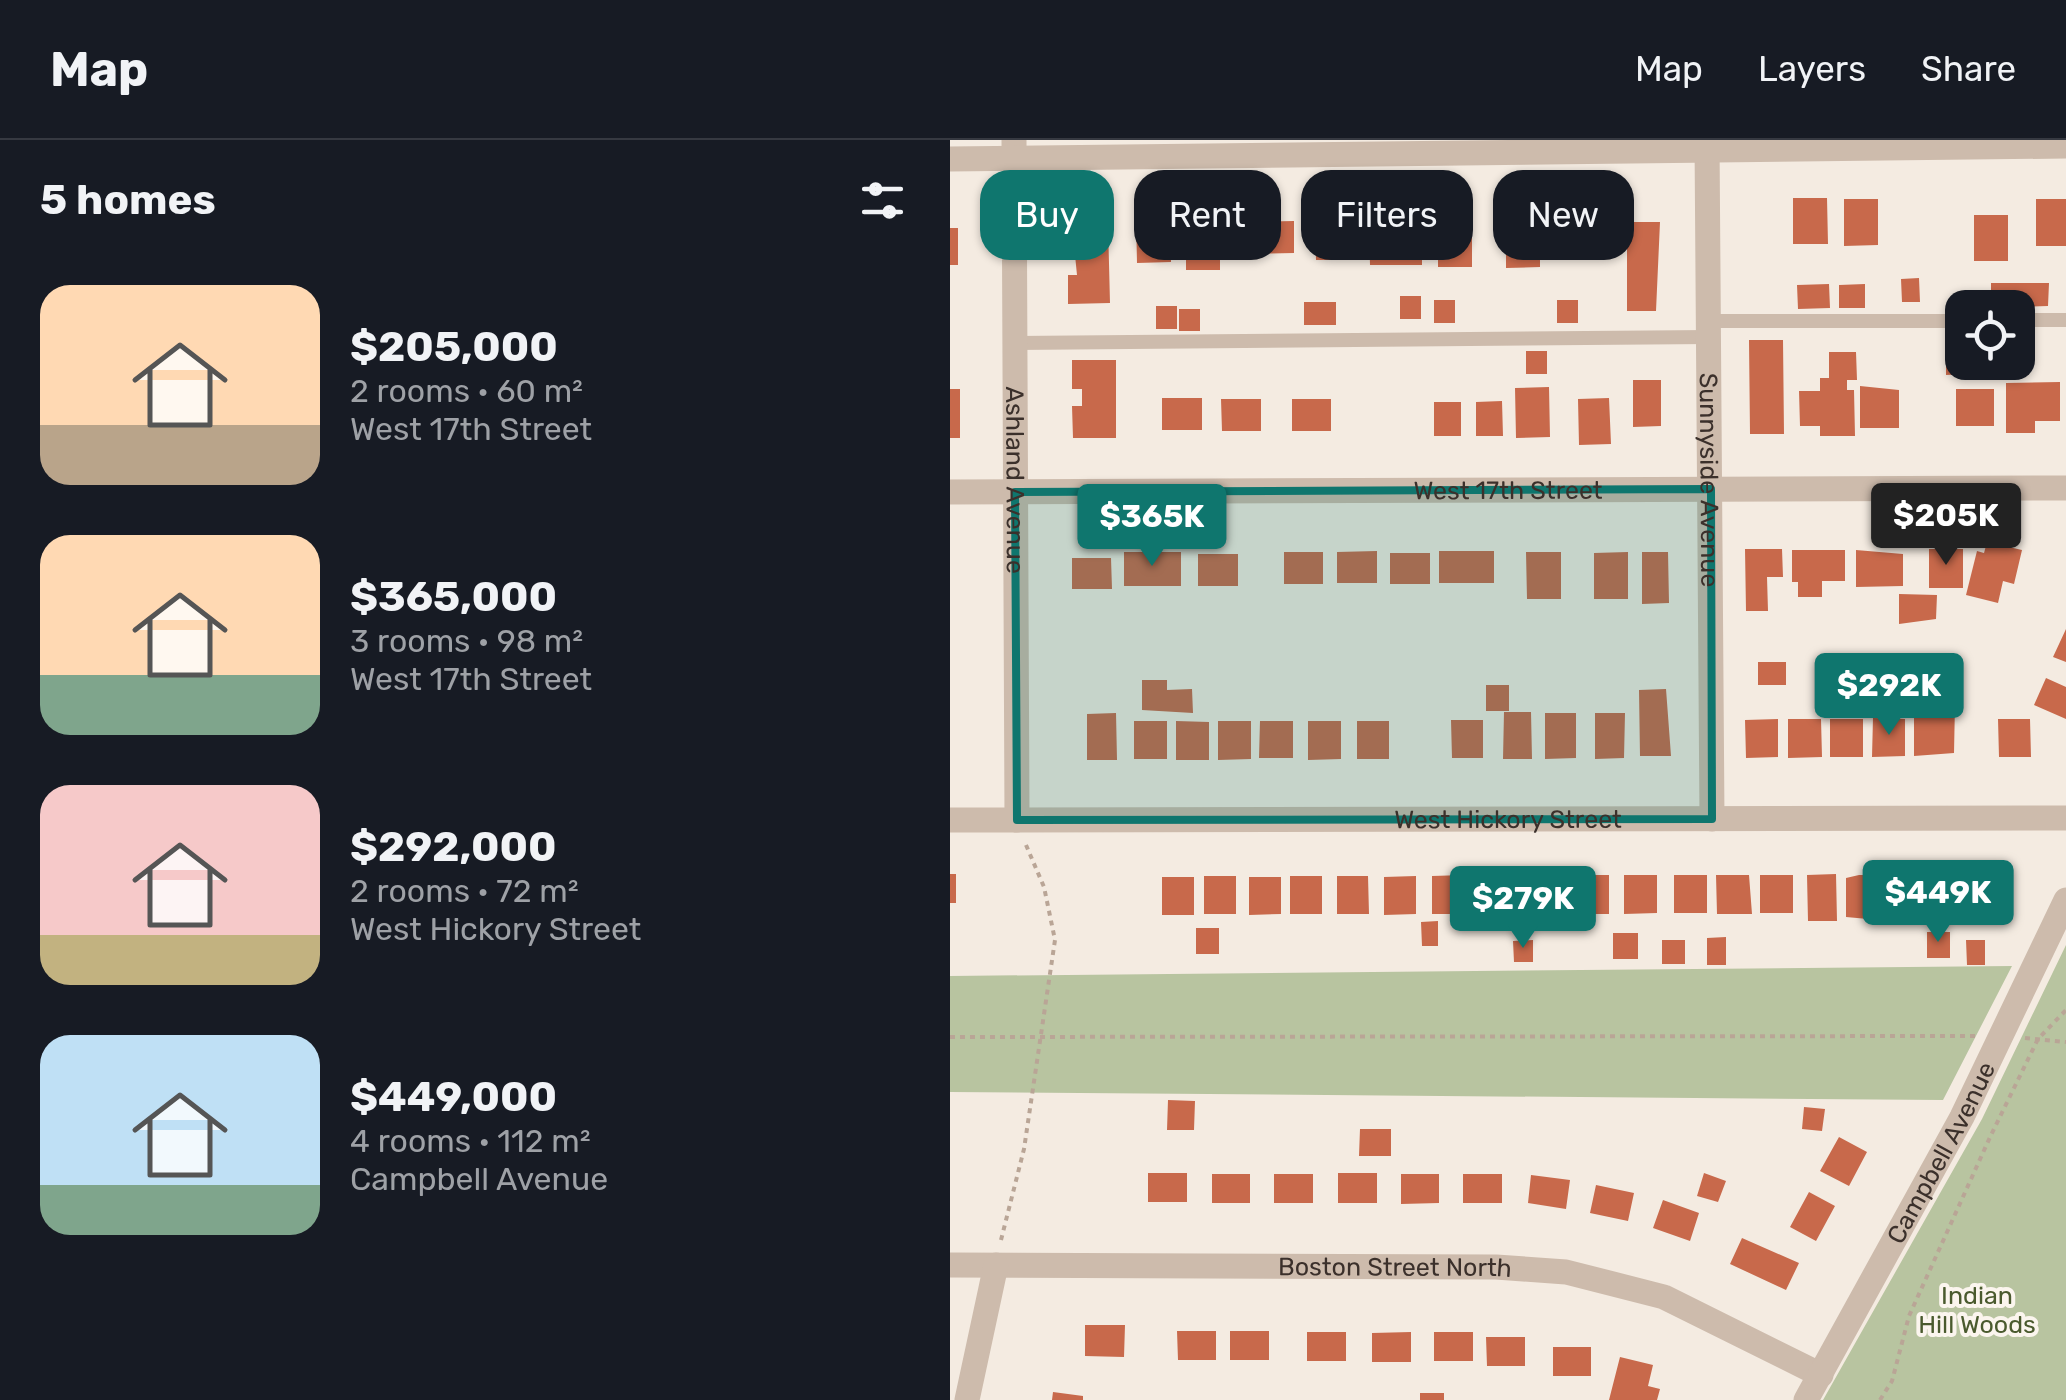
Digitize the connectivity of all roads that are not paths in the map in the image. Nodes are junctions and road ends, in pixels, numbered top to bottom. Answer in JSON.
{"nodes":[{"id":1,"x":1707,"y":144,"type":"edge"},
{"id":2,"x":2066,"y":146,"type":"edge"},
{"id":3,"x":1014,"y":150,"type":"edge"},
{"id":4,"x":950,"y":159,"type":"edge"},
{"id":5,"x":2035,"y":320,"type":"edge"},
{"id":6,"x":2066,"y":320,"type":"edge"},
{"id":7,"x":1945,"y":321,"type":"edge"},
{"id":8,"x":1710,"y":329,"type":"junction"},
{"id":9,"x":1014,"y":343,"type":"junction"},
{"id":10,"x":2066,"y":488,"type":"edge"},
{"id":11,"x":1711,"y":490,"type":"junction"},
{"id":12,"x":950,"y":492,"type":"edge"},
{"id":13,"x":1016,"y":492,"type":"junction"},
{"id":14,"x":2066,"y":818,"type":"edge"},
{"id":15,"x":1712,"y":819,"type":"junction"},
{"id":16,"x":950,"y":820,"type":"edge"},
{"id":17,"x":1017,"y":820,"type":"junction"},
{"id":18,"x":2066,"y":900,"type":"edge"},
{"id":19,"x":950,"y":1265,"type":"edge"},
{"id":20,"x":996,"y":1265,"type":"junction"},
{"id":21,"x":1821,"y":1375,"type":"junction"},
{"id":22,"x":967,"y":1400,"type":"edge"},
{"id":23,"x":1806,"y":1400,"type":"edge"}],
"edges":[{"from":1,"to":2,"type":"street"},
{"from":1,"to":3,"type":"street"},
{"from":1,"to":8,"type":"street","name":"Sunnyside Avenue"},
{"from":3,"to":4,"type":"street"},
{"from":3,"to":9,"type":"street","name":"Ashland Avenue"},
{"from":5,"to":6,"type":"lane"},
{"from":7,"to":8,"type":"lane"},
{"from":8,"to":9,"type":"lane"},
{"from":8,"to":11,"type":"street","name":"Sunnyside Avenue"},
{"from":9,"to":13,"type":"street","name":"Ashland Avenue"},
{"from":10,"to":11,"type":"street","name":"West 17th Street"},
{"from":11,"to":13,"type":"street","name":"West 17th Street"},
{"from":11,"to":15,"type":"street","name":"Sunnyside Avenue"},
{"from":12,"to":13,"type":"street","name":"West 17th Street"},
{"from":13,"to":17,"type":"street","name":"Ashland Avenue"},
{"from":14,"to":15,"type":"street","name":"West Hickory Street"},
{"from":15,"to":17,"type":"street","name":"West Hickory Street"},
{"from":16,"to":17,"type":"street","name":"West Hickory Street"},
{"from":18,"to":21,"type":"street","name":"Campbell Avenue"},
{"from":19,"to":20,"type":"street","name":"Boston Street North"},
{"from":20,"to":21,"type":"street","name":"Boston Street North"},
{"from":20,"to":22,"type":"street"},
{"from":21,"to":23,"type":"street","name":"Campbell Avenue"}]}
